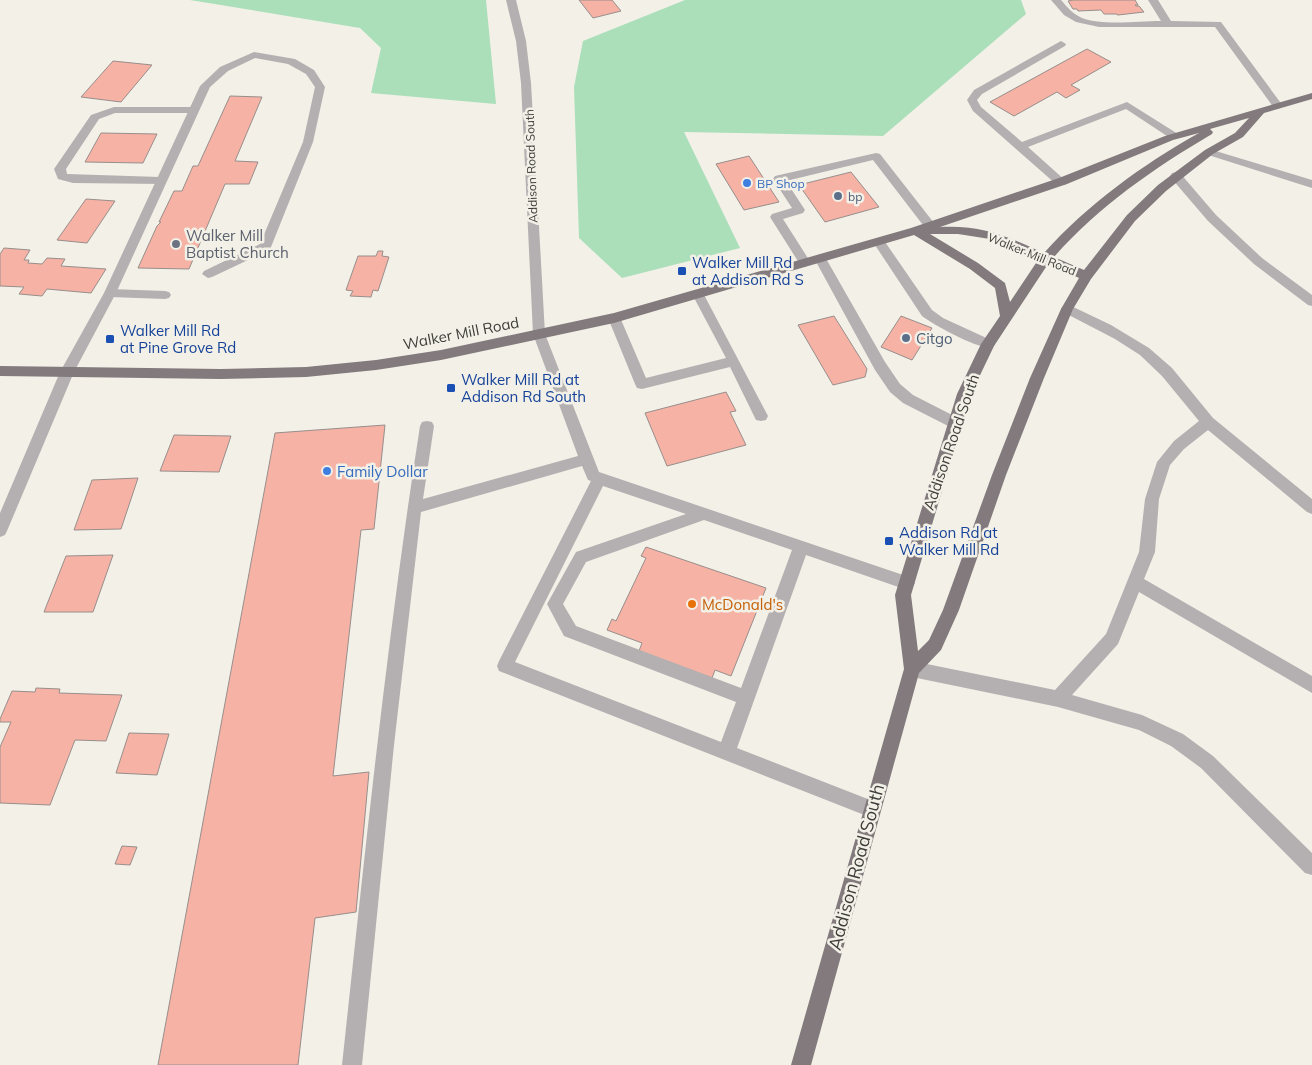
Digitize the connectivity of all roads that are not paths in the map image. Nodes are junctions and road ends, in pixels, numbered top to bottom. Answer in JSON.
{"nodes":[{"id":1,"x":511,"y":0,"type":"edge"},
{"id":2,"x":1056,"y":0,"type":"edge"},
{"id":3,"x":1153,"y":0,"type":"edge"},
{"id":4,"x":1168,"y":24,"type":"junction"},
{"id":5,"x":1061,"y":44,"type":"dead end"},
{"id":6,"x":1312,"y":96,"type":"edge"},
{"id":7,"x":1278,"y":106,"type":"junction"},
{"id":8,"x":193,"y":110,"type":"junction"},
{"id":9,"x":1260,"y":112,"type":"junction"},
{"id":10,"x":1233,"y":118,"type":"junction"},
{"id":11,"x":1174,"y":136,"type":"junction"},
{"id":12,"x":1021,"y":146,"type":"junction"},
{"id":13,"x":1209,"y":152,"type":"junction"},
{"id":14,"x":1176,"y":176,"type":"junction"},
{"id":15,"x":160,"y":181,"type":"junction"},
{"id":16,"x":1061,"y":182,"type":"junction"},
{"id":17,"x":1312,"y":184,"type":"edge"},
{"id":18,"x":930,"y":226,"type":"junction"},
{"id":19,"x":915,"y":231,"type":"junction"},
{"id":20,"x":879,"y":242,"type":"junction"},
{"id":21,"x":820,"y":258,"type":"junction"},
{"id":22,"x":1046,"y":258,"type":"junction"},
{"id":23,"x":805,"y":263,"type":"junction"},
{"id":24,"x":208,"y":274,"type":"dead end"},
{"id":25,"x":1086,"y":276,"type":"junction"},
{"id":26,"x":110,"y":293,"type":"junction"},
{"id":27,"x":165,"y":294,"type":"dead end"},
{"id":28,"x":698,"y":294,"type":"junction"},
{"id":29,"x":1312,"y":302,"type":"edge"},
{"id":30,"x":1066,"y":310,"type":"junction"},
{"id":31,"x":1006,"y":316,"type":"junction"},
{"id":32,"x":614,"y":318,"type":"junction"},
{"id":33,"x":539,"y":334,"type":"junction"},
{"id":34,"x":988,"y":344,"type":"junction"},
{"id":35,"x":734,"y":361,"type":"junction"},
{"id":36,"x":0,"y":371,"type":"edge"},
{"id":37,"x":67,"y":372,"type":"junction"},
{"id":38,"x":761,"y":416,"type":"dead end"},
{"id":39,"x":1208,"y":422,"type":"junction"},
{"id":40,"x":955,"y":423,"type":"junction"},
{"id":41,"x":428,"y":426,"type":"dead end"},
{"id":42,"x":587,"y":459,"type":"junction"},
{"id":43,"x":600,"y":478,"type":"junction"},
{"id":44,"x":414,"y":508,"type":"junction"},
{"id":45,"x":1312,"y":508,"type":"edge"},
{"id":46,"x":704,"y":514,"type":"junction"},
{"id":47,"x":0,"y":531,"type":"edge"},
{"id":48,"x":801,"y":547,"type":"junction"},
{"id":49,"x":1135,"y":582,"type":"junction"},
{"id":50,"x":906,"y":583,"type":"junction"},
{"id":51,"x":912,"y":669,"type":"junction"},
{"id":52,"x":1312,"y":685,"type":"edge"},
{"id":53,"x":746,"y":698,"type":"junction"},
{"id":54,"x":1058,"y":699,"type":"junction"},
{"id":55,"x":726,"y":753,"type":"junction"},
{"id":56,"x":872,"y":809,"type":"junction"},
{"id":57,"x":1312,"y":866,"type":"edge"},
{"id":58,"x":352,"y":1065,"type":"edge"},
{"id":59,"x":801,"y":1065,"type":"edge"}],
"edges":[{"from":1,"to":33,"type":"street","name":"Addison Road South"},
{"from":2,"to":4,"type":"street"},
{"from":3,"to":4,"type":"street"},
{"from":4,"to":7,"type":"street"},
{"from":5,"to":12,"type":"street"},
{"from":6,"to":7,"type":"main road","name":"Walker Mill Road"},
{"from":7,"to":9,"type":"main road","name":"Walker Mill Road"},
{"from":8,"to":15,"type":"street"},
{"from":8,"to":15,"type":"street"},
{"from":8,"to":24,"type":"street"},
{"from":9,"to":10,"type":"main road","name":"Walker Mill Road"},
{"from":9,"to":13,"type":"main road","name":"Walker Mill Road"},
{"from":10,"to":11,"type":"main road","name":"Walker Mill Road"},
{"from":10,"to":22,"type":"main road","name":"Addison Road South"},
{"from":11,"to":12,"type":"street"},
{"from":11,"to":16,"type":"main road","name":"Walker Mill Road"},
{"from":12,"to":16,"type":"street"},
{"from":13,"to":14,"type":"main road","name":"Walker Mill Road"},
{"from":13,"to":17,"type":"street"},
{"from":14,"to":25,"type":"main road","name":"Walker Mill Road"},
{"from":14,"to":29,"type":"street"},
{"from":15,"to":26,"type":"street"},
{"from":16,"to":18,"type":"main road","name":"Walker Mill Road"},
{"from":18,"to":19,"type":"main road","name":"Walker Mill Road"},
{"from":18,"to":23,"type":"street"},
{"from":19,"to":20,"type":"main road","name":"Walker Mill Road"},
{"from":19,"to":22,"type":"main road","name":"Walker Mill Road"},
{"from":19,"to":31,"type":"main road"},
{"from":20,"to":21,"type":"main road","name":"Walker Mill Road"},
{"from":20,"to":34,"type":"street"},
{"from":21,"to":23,"type":"main road","name":"Walker Mill Road"},
{"from":21,"to":40,"type":"street"},
{"from":22,"to":25,"type":"main road","name":"Walker Mill Road"},
{"from":22,"to":31,"type":"main road","name":"Addison Road South"},
{"from":23,"to":28,"type":"main road","name":"Walker Mill Road"},
{"from":25,"to":30,"type":"main road","name":"Addison Road South"},
{"from":26,"to":27,"type":"street"},
{"from":26,"to":37,"type":"street"},
{"from":28,"to":32,"type":"main road","name":"Walker Mill Road"},
{"from":28,"to":35,"type":"street"},
{"from":30,"to":39,"type":"street"},
{"from":30,"to":51,"type":"main road","name":"Addison Road South"},
{"from":31,"to":34,"type":"main road","name":"Addison Road South"},
{"from":32,"to":33,"type":"main road","name":"Walker Mill Road"},
{"from":32,"to":35,"type":"street"},
{"from":33,"to":37,"type":"main road","name":"Walker Mill Road"},
{"from":33,"to":42,"type":"street","name":"Addison Road South"},
{"from":34,"to":40,"type":"main road","name":"Addison Road South"},
{"from":35,"to":38,"type":"street"},
{"from":36,"to":37,"type":"main road","name":"Walker Mill Road"},
{"from":37,"to":47,"type":"street"},
{"from":39,"to":45,"type":"street"},
{"from":39,"to":49,"type":"street"},
{"from":40,"to":50,"type":"main road","name":"Addison Road South"},
{"from":41,"to":44,"type":"street"},
{"from":42,"to":43,"type":"street","name":"Addison Road South"},
{"from":42,"to":44,"type":"street"},
{"from":43,"to":46,"type":"street"},
{"from":43,"to":55,"type":"street"},
{"from":44,"to":58,"type":"street"},
{"from":46,"to":48,"type":"street"},
{"from":46,"to":53,"type":"street"},
{"from":48,"to":50,"type":"street"},
{"from":48,"to":53,"type":"street"},
{"from":49,"to":52,"type":"street"},
{"from":49,"to":54,"type":"street"},
{"from":50,"to":51,"type":"main road","name":"Addison Road South"},
{"from":51,"to":54,"type":"street"},
{"from":51,"to":56,"type":"main road","name":"Addison Road South"},
{"from":53,"to":55,"type":"street"},
{"from":54,"to":57,"type":"street"},
{"from":55,"to":56,"type":"street"},
{"from":56,"to":59,"type":"main road","name":"Addison Road South"}]}
